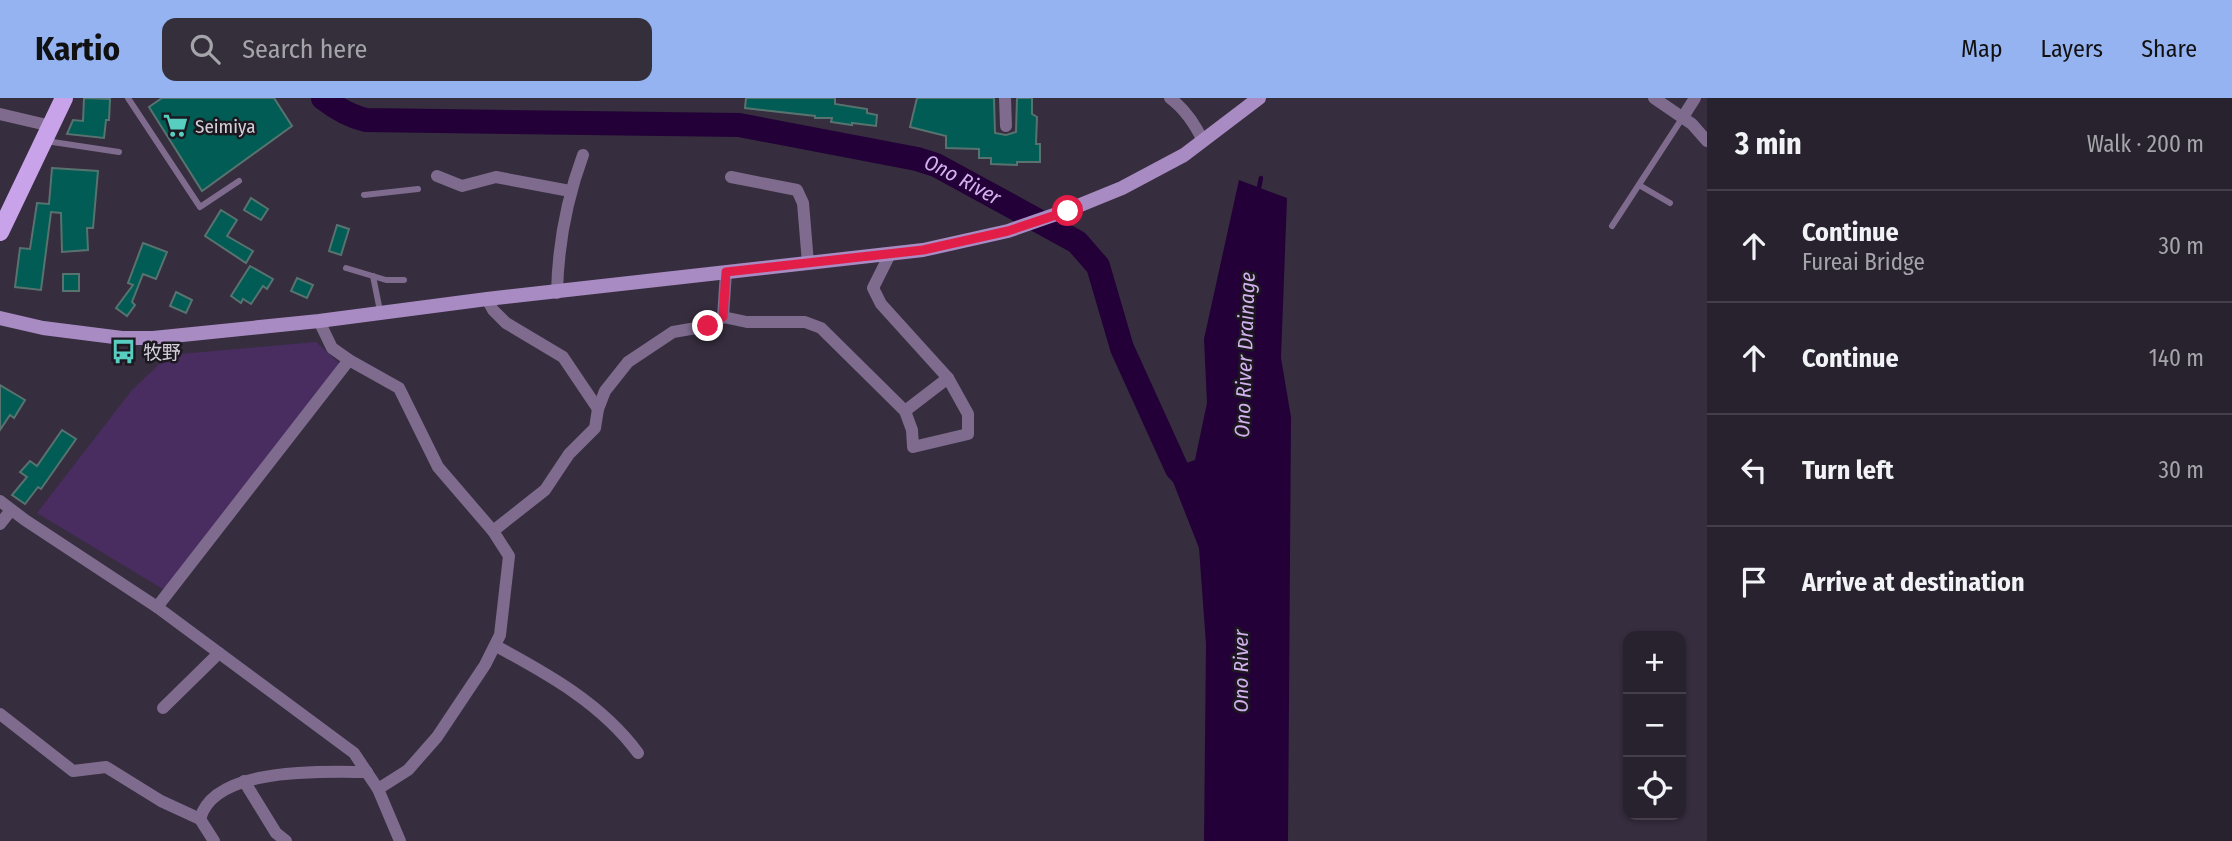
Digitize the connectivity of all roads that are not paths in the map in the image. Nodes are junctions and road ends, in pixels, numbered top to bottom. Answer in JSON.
{"nodes":[{"id":1,"x":64,"y":98,"type":"edge"},
{"id":2,"x":128,"y":98,"type":"edge"},
{"id":3,"x":1005,"y":98,"type":"edge"},
{"id":4,"x":1170,"y":98,"type":"edge"},
{"id":5,"x":1259,"y":98,"type":"edge"},
{"id":6,"x":1654,"y":98,"type":"edge"},
{"id":7,"x":1695,"y":98,"type":"edge"},
{"id":8,"x":0,"y":114,"type":"edge"},
{"id":9,"x":1683,"y":117,"type":"junction"},
{"id":10,"x":1006,"y":125,"type":"dead end"},
{"id":11,"x":48,"y":134,"type":"junction"},
{"id":12,"x":1203,"y":141,"type":"junction"},
{"id":13,"x":1707,"y":141,"type":"edge"},
{"id":14,"x":119,"y":152,"type":"dead end"},
{"id":15,"x":583,"y":155,"type":"dead end"},
{"id":16,"x":437,"y":176,"type":"dead end"},
{"id":17,"x":731,"y":177,"type":"dead end"},
{"id":18,"x":239,"y":181,"type":"dead end"},
{"id":19,"x":1639,"y":185,"type":"junction"},
{"id":20,"x":418,"y":189,"type":"dead end"},
{"id":21,"x":570,"y":191,"type":"junction"},
{"id":22,"x":364,"y":195,"type":"dead end"},
{"id":23,"x":1670,"y":203,"type":"dead end"},
{"id":24,"x":1612,"y":226,"type":"dead end"},
{"id":25,"x":0,"y":232,"type":"edge"},
{"id":26,"x":890,"y":254,"type":"junction"},
{"id":27,"x":808,"y":263,"type":"junction"},
{"id":28,"x":346,"y":268,"type":"dead end"},
{"id":29,"x":726,"y":272,"type":"junction"},
{"id":30,"x":373,"y":276,"type":"junction"},
{"id":31,"x":404,"y":280,"type":"dead end"},
{"id":32,"x":557,"y":293,"type":"junction"},
{"id":33,"x":487,"y":299,"type":"junction"},
{"id":34,"x":381,"y":313,"type":"junction"},
{"id":35,"x":723,"y":317,"type":"junction"},
{"id":36,"x":0,"y":318,"type":"edge"},
{"id":37,"x":319,"y":321,"type":"junction"},
{"id":38,"x":349,"y":360,"type":"junction"},
{"id":39,"x":948,"y":379,"type":"junction"},
{"id":40,"x":598,"y":409,"type":"junction"},
{"id":41,"x":905,"y":411,"type":"junction"},
{"id":42,"x":0,"y":501,"type":"edge"},
{"id":43,"x":11,"y":510,"type":"junction"},
{"id":44,"x":0,"y":524,"type":"edge"},
{"id":45,"x":493,"y":531,"type":"junction"},
{"id":46,"x":157,"y":607,"type":"junction"},
{"id":47,"x":496,"y":646,"type":"junction"},
{"id":48,"x":219,"y":653,"type":"junction"},
{"id":49,"x":163,"y":708,"type":"dead end"},
{"id":50,"x":0,"y":714,"type":"edge"},
{"id":51,"x":638,"y":752,"type":"dead end"},
{"id":52,"x":367,"y":772,"type":"junction"},
{"id":53,"x":244,"y":781,"type":"junction"},
{"id":54,"x":378,"y":789,"type":"junction"},
{"id":55,"x":200,"y":819,"type":"junction"},
{"id":56,"x":214,"y":841,"type":"edge"},
{"id":57,"x":286,"y":841,"type":"edge"},
{"id":58,"x":400,"y":841,"type":"edge"}],
"edges":[{"from":1,"to":11,"type":"main road"},
{"from":2,"to":18,"type":"lane"},
{"from":3,"to":10,"type":"street"},
{"from":4,"to":12,"type":"street"},
{"from":5,"to":12,"type":"street"},
{"from":6,"to":9,"type":"street"},
{"from":7,"to":9,"type":"street"},
{"from":8,"to":11,"type":"street"},
{"from":9,"to":13,"type":"street"},
{"from":9,"to":19,"type":"lane"},
{"from":11,"to":14,"type":"lane"},
{"from":11,"to":25,"type":"main road"},
{"from":12,"to":26,"type":"street"},
{"from":15,"to":21,"type":"street"},
{"from":16,"to":21,"type":"street"},
{"from":17,"to":27,"type":"street"},
{"from":19,"to":23,"type":"lane"},
{"from":19,"to":24,"type":"lane"},
{"from":20,"to":22,"type":"lane"},
{"from":21,"to":32,"type":"street"},
{"from":26,"to":27,"type":"street"},
{"from":26,"to":39,"type":"street"},
{"from":27,"to":29,"type":"street"},
{"from":28,"to":30,"type":"lane"},
{"from":29,"to":32,"type":"street"},
{"from":29,"to":35,"type":"street"},
{"from":30,"to":31,"type":"lane"},
{"from":30,"to":34,"type":"lane"},
{"from":32,"to":33,"type":"street"},
{"from":33,"to":34,"type":"street"},
{"from":33,"to":40,"type":"street"},
{"from":34,"to":37,"type":"street"},
{"from":35,"to":40,"type":"street"},
{"from":35,"to":41,"type":"street"},
{"from":36,"to":37,"type":"street"},
{"from":37,"to":38,"type":"street"},
{"from":38,"to":45,"type":"street"},
{"from":38,"to":46,"type":"street"},
{"from":39,"to":41,"type":"street"},
{"from":39,"to":41,"type":"street"},
{"from":40,"to":45,"type":"street"},
{"from":42,"to":43,"type":"street"},
{"from":43,"to":44,"type":"street"},
{"from":43,"to":46,"type":"street"},
{"from":45,"to":47,"type":"street"},
{"from":46,"to":48,"type":"street"},
{"from":47,"to":51,"type":"street"},
{"from":47,"to":54,"type":"street"},
{"from":48,"to":49,"type":"street"},
{"from":48,"to":52,"type":"street"},
{"from":50,"to":55,"type":"street"},
{"from":52,"to":53,"type":"street"},
{"from":52,"to":54,"type":"street"},
{"from":53,"to":55,"type":"street"},
{"from":53,"to":57,"type":"street"},
{"from":54,"to":58,"type":"street"},
{"from":55,"to":56,"type":"street"}]}
